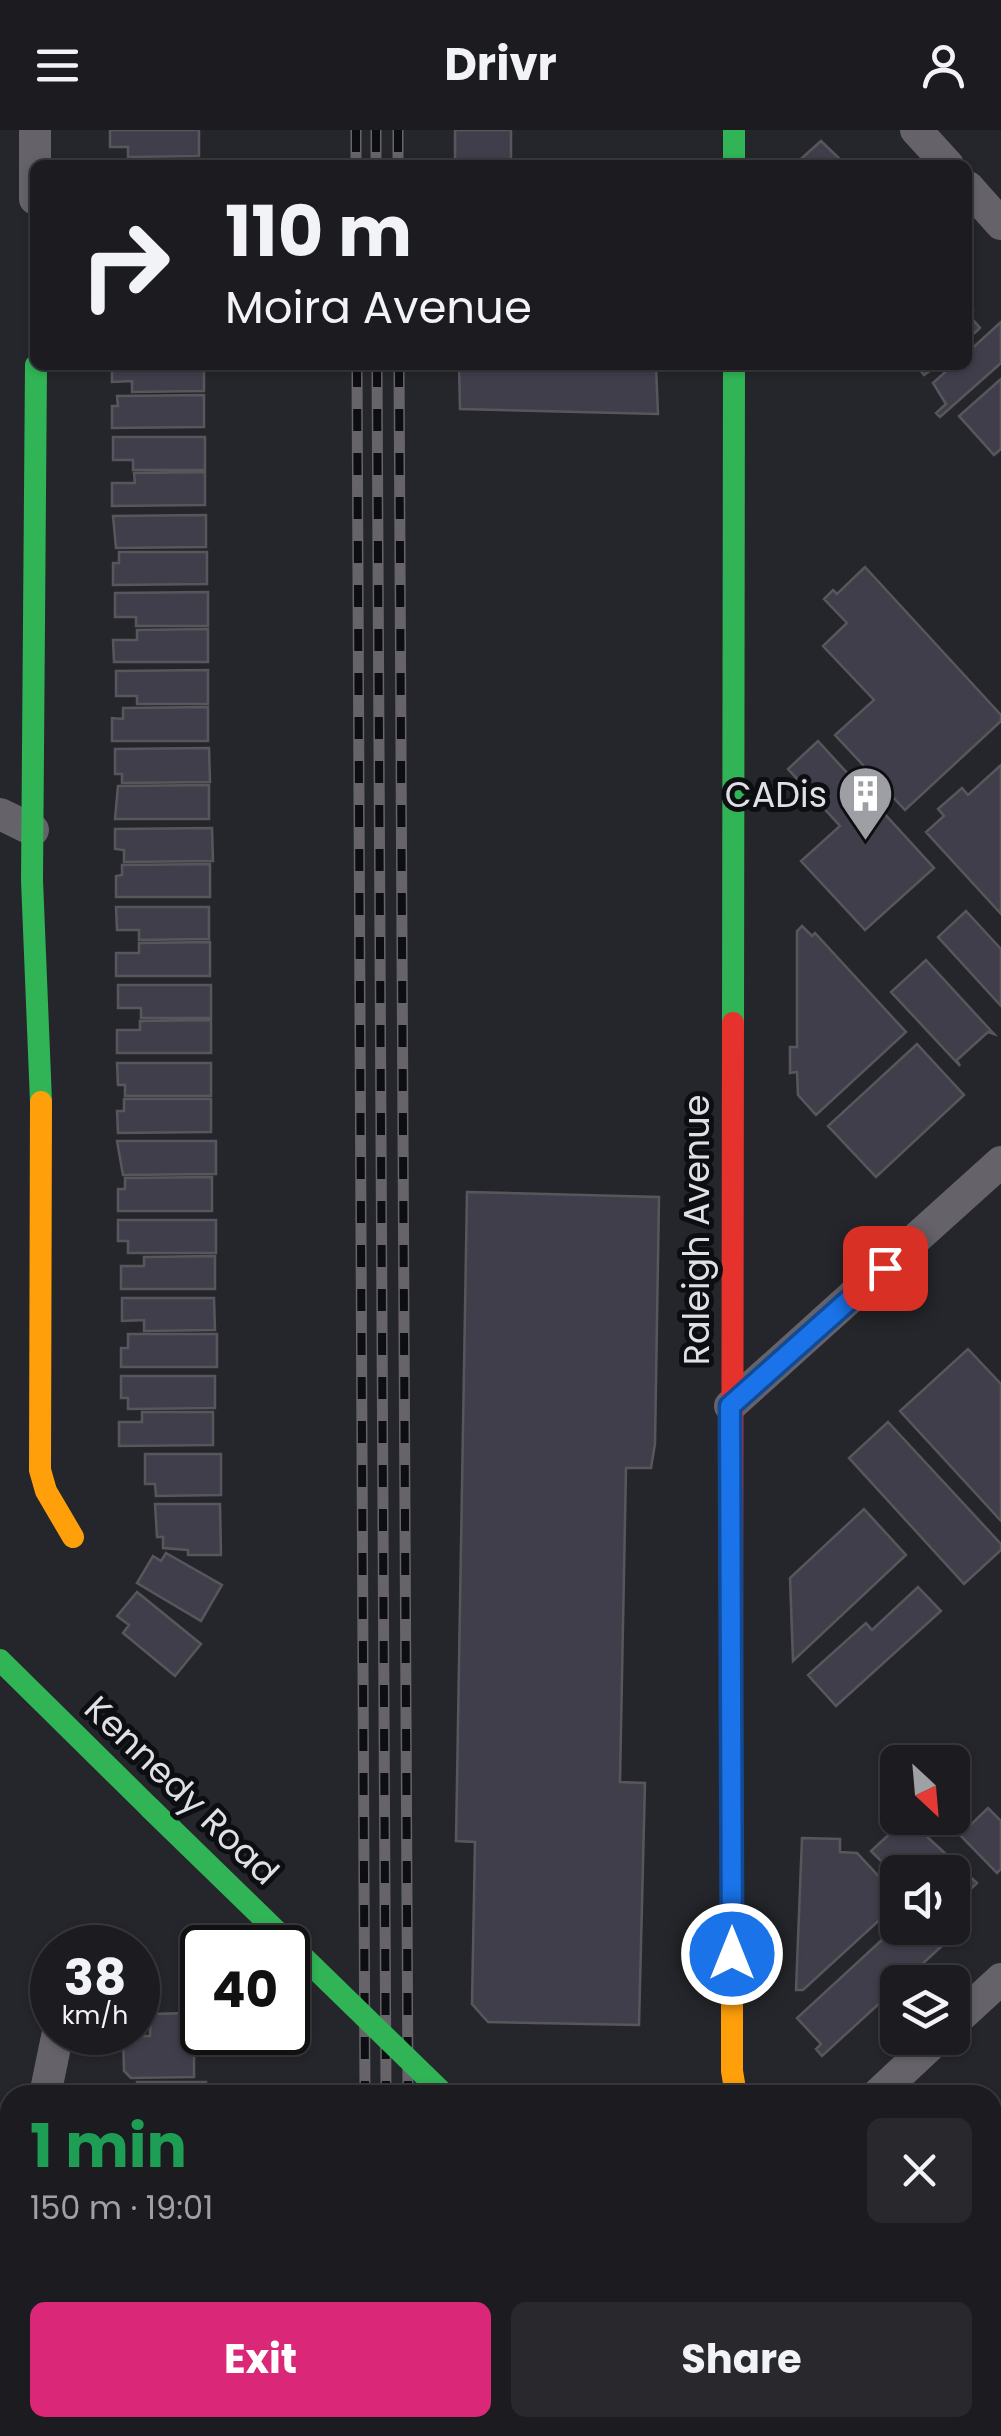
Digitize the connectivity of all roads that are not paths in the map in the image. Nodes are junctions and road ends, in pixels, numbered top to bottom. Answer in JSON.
{"nodes":[{"id":1,"x":35,"y":130,"type":"edge"},
{"id":2,"x":734,"y":130,"type":"edge"},
{"id":3,"x":916,"y":130,"type":"edge"},
{"id":4,"x":35,"y":160,"type":"edge"},
{"id":5,"x":734,"y":160,"type":"edge"},
{"id":6,"x":943,"y":160,"type":"edge"},
{"id":7,"x":972,"y":191,"type":"edge"},
{"id":8,"x":1001,"y":224,"type":"edge"},
{"id":9,"x":36,"y":370,"type":"edge"},
{"id":10,"x":734,"y":370,"type":"edge"},
{"id":11,"x":0,"y":814,"type":"edge"},
{"id":12,"x":34,"y":830,"type":"junction"},
{"id":13,"x":1001,"y":1162,"type":"edge"},
{"id":14,"x":730,"y":1406,"type":"junction"},
{"id":15,"x":73,"y":1537,"type":"dead end"},
{"id":16,"x":0,"y":1660,"type":"edge"},
{"id":17,"x":1001,"y":1979,"type":"edge"},
{"id":18,"x":970,"y":2007,"type":"edge"},
{"id":19,"x":53,"y":2055,"type":"edge"},
{"id":20,"x":920,"y":2055,"type":"edge"},
{"id":21,"x":46,"y":2085,"type":"edge"},
{"id":22,"x":435,"y":2085,"type":"edge"},
{"id":23,"x":734,"y":2085,"type":"edge"},
{"id":24,"x":887,"y":2085,"type":"edge"}],
"edges":[{"from":1,"to":4,"type":"street"},
{"from":2,"to":5,"type":"street"},
{"from":3,"to":6,"type":"street"},
{"from":7,"to":8,"type":"street"},
{"from":9,"to":12,"type":"street"},
{"from":10,"to":14,"type":"street","name":"Raleigh Avenue"},
{"from":11,"to":12,"type":"street"},
{"from":12,"to":15,"type":"street"},
{"from":13,"to":14,"type":"street"},
{"from":14,"to":23,"type":"street","name":"Raleigh Avenue"},
{"from":16,"to":22,"type":"street","name":"Kennedy Road","bridge":true},
{"from":17,"to":18,"type":"street"},
{"from":19,"to":21,"type":"street"},
{"from":20,"to":24,"type":"street"}]}
